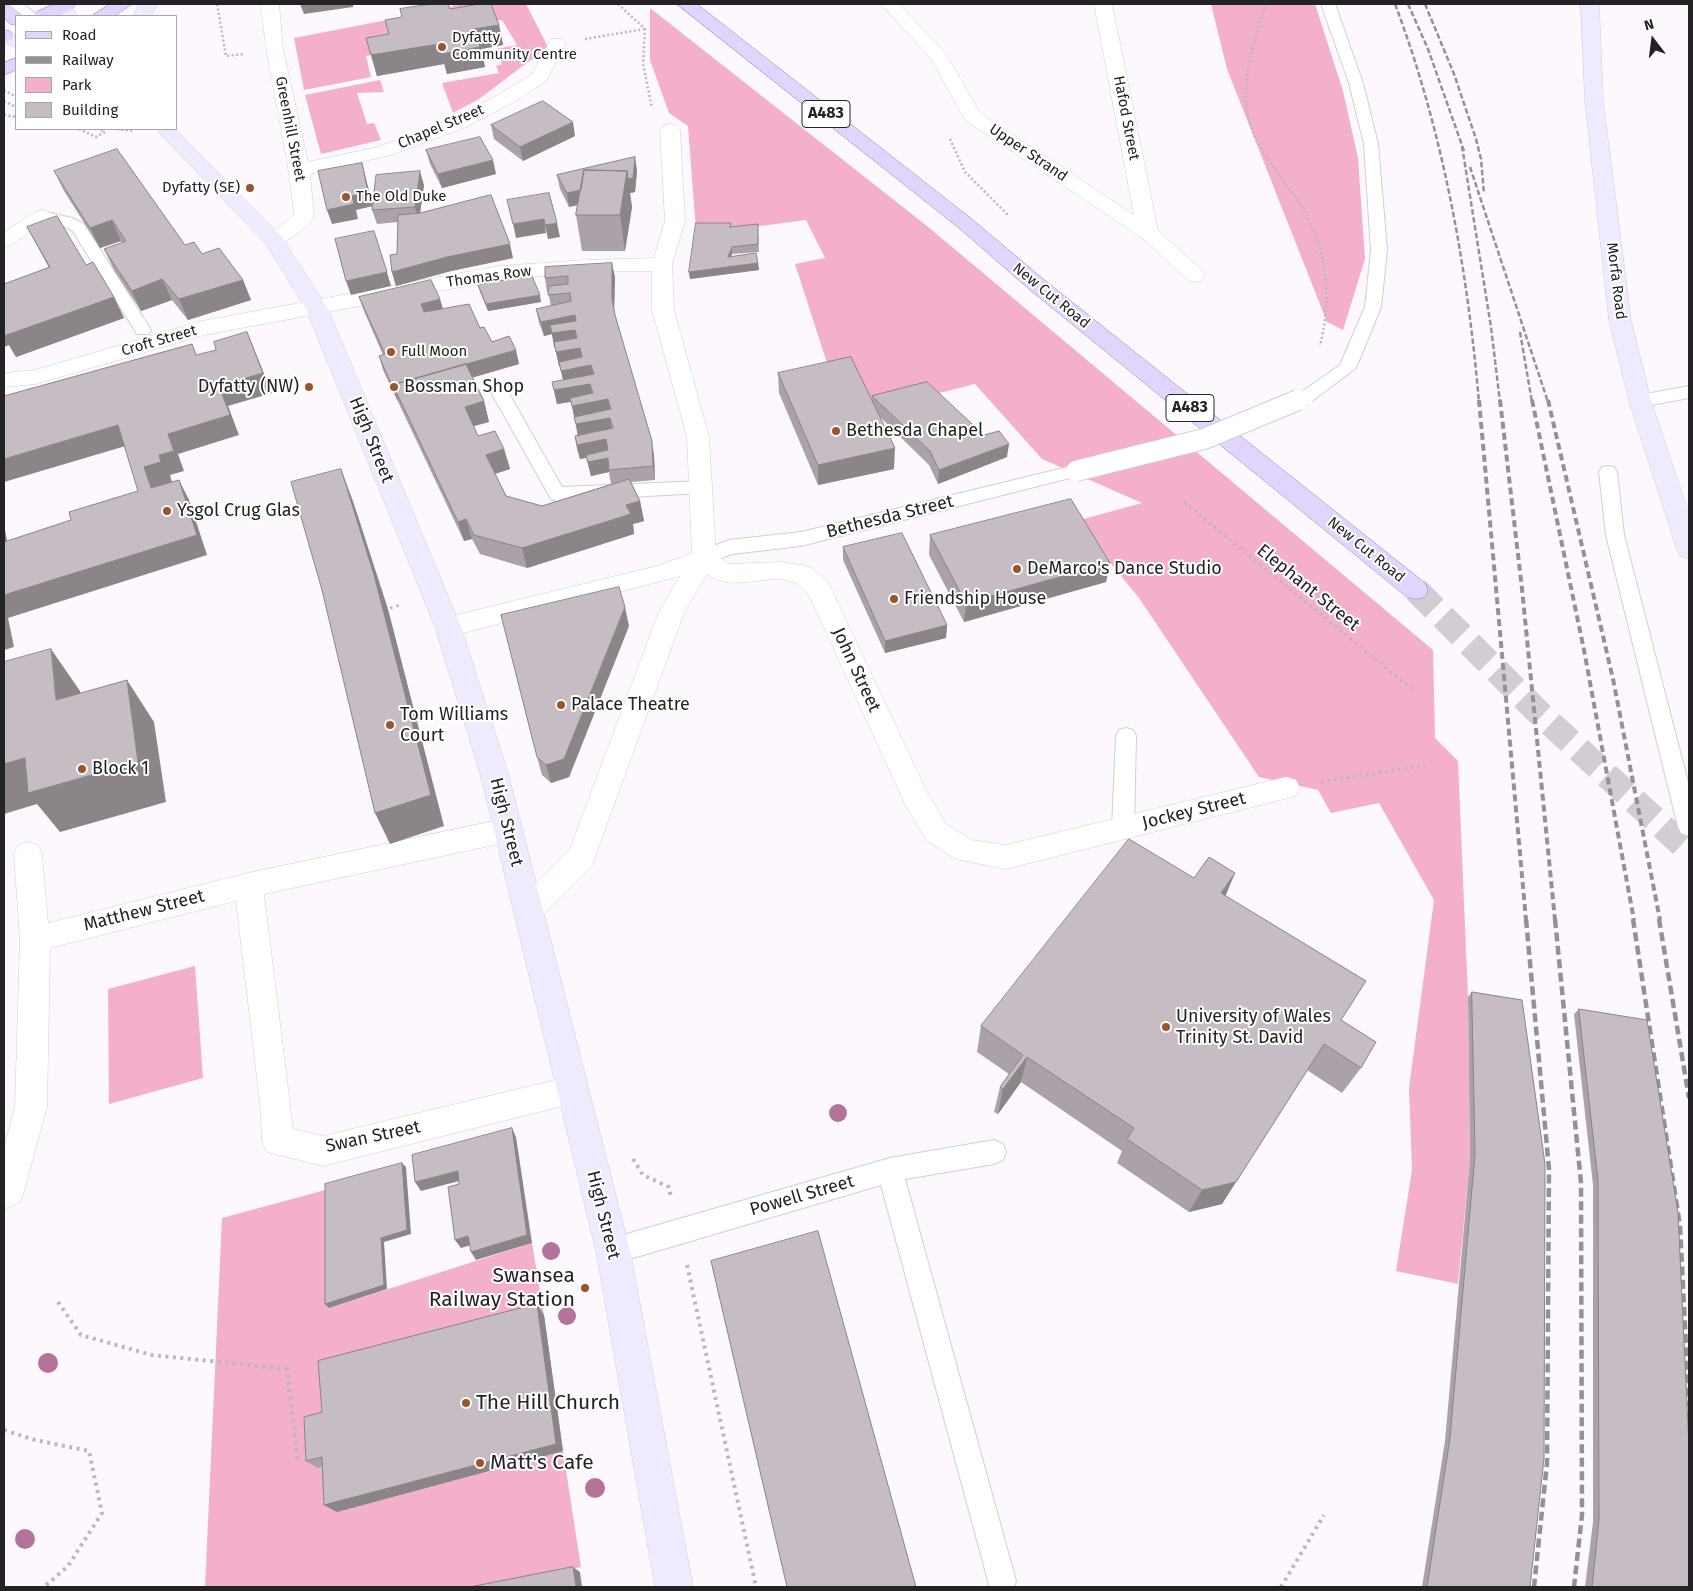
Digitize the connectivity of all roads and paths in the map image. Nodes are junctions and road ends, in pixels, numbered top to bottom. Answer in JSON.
{"nodes":[{"id":1,"x":15,"y":4,"type":"edge"},
{"id":2,"x":123,"y":4,"type":"edge"},
{"id":3,"x":150,"y":4,"type":"edge"},
{"id":4,"x":217,"y":4,"type":"edge"},
{"id":5,"x":270,"y":4,"type":"edge"},
{"id":6,"x":618,"y":4,"type":"edge"},
{"id":7,"x":686,"y":4,"type":"edge"},
{"id":8,"x":890,"y":4,"type":"edge"},
{"id":9,"x":1103,"y":4,"type":"edge"},
{"id":10,"x":1265,"y":4,"type":"edge"},
{"id":11,"x":1328,"y":4,"type":"edge"},
{"id":12,"x":1590,"y":4,"type":"edge"},
{"id":13,"x":4,"y":8,"type":"edge"},
{"id":14,"x":64,"y":8,"type":"edge"},
{"id":15,"x":31,"y":15,"type":"edge"},
{"id":16,"x":45,"y":15,"type":"edge"},
{"id":17,"x":103,"y":15,"type":"edge"},
{"id":18,"x":143,"y":15,"type":"edge"},
{"id":19,"x":15,"y":19,"type":"edge"},
{"id":20,"x":645,"y":29,"type":"junction"},
{"id":21,"x":557,"y":43,"type":"joint"},
{"id":22,"x":274,"y":49,"type":"junction"},
{"id":23,"x":15,"y":64,"type":"edge"},
{"id":24,"x":4,"y":70,"type":"edge"},
{"id":25,"x":4,"y":90,"type":"edge"},
{"id":26,"x":15,"y":96,"type":"edge"},
{"id":27,"x":972,"y":116,"type":"junction"},
{"id":28,"x":81,"y":130,"type":"edge"},
{"id":29,"x":101,"y":130,"type":"edge"},
{"id":30,"x":166,"y":130,"type":"edge"},
{"id":31,"x":670,"y":130,"type":"joint"},
{"id":32,"x":300,"y":170,"type":"junction"},
{"id":33,"x":42,"y":216,"type":"joint"},
{"id":34,"x":1014,"y":222,"type":"dead end"},
{"id":35,"x":1148,"y":233,"type":"junction"},
{"id":36,"x":4,"y":240,"type":"edge"},
{"id":37,"x":274,"y":240,"type":"junction"},
{"id":38,"x":662,"y":264,"type":"junction"},
{"id":39,"x":1195,"y":275,"type":"dead end"},
{"id":40,"x":317,"y":308,"type":"junction"},
{"id":41,"x":143,"y":330,"type":"dead end"},
{"id":42,"x":4,"y":380,"type":"edge"},
{"id":43,"x":1689,"y":392,"type":"edge"},
{"id":44,"x":500,"y":394,"type":"dead end"},
{"id":45,"x":1306,"y":397,"type":"junction"},
{"id":46,"x":1640,"y":401,"type":"junction"},
{"id":47,"x":1608,"y":472,"type":"dead end"},
{"id":48,"x":701,"y":487,"type":"junction"},
{"id":49,"x":1184,"y":502,"type":"dead end"},
{"id":50,"x":1689,"y":550,"type":"edge"},
{"id":51,"x":704,"y":558,"type":"junction"},
{"id":52,"x":1416,"y":590,"type":"tunnel mouth"},
{"id":53,"x":434,"y":595,"type":"junction"},
{"id":54,"x":383,"y":610,"type":"edge"},
{"id":55,"x":448,"y":627,"type":"junction"},
{"id":56,"x":1415,"y":692,"type":"dead end"},
{"id":57,"x":1126,"y":736,"type":"dead end"},
{"id":58,"x":1425,"y":765,"type":"dead end"},
{"id":59,"x":1286,"y":788,"type":"joint"},
{"id":60,"x":1689,"y":827,"type":"edge"},
{"id":61,"x":1123,"y":829,"type":"junction"},
{"id":62,"x":508,"y":830,"type":"junction"},
{"id":63,"x":965,"y":851,"type":"joint"},
{"id":64,"x":28,"y":854,"type":"edge"},
{"id":65,"x":248,"y":885,"type":"junction"},
{"id":66,"x":528,"y":911,"type":"junction"},
{"id":67,"x":35,"y":939,"type":"junction"},
{"id":68,"x":572,"y":1091,"type":"junction"},
{"id":69,"x":994,"y":1152,"type":"dead end"},
{"id":70,"x":890,"y":1170,"type":"junction"},
{"id":71,"x":4,"y":1193,"type":"edge"},
{"id":72,"x":613,"y":1251,"type":"junction"},
{"id":73,"x":58,"y":1302,"type":"dead end"},
{"id":74,"x":4,"y":1430,"type":"edge"},
{"id":75,"x":298,"y":1461,"type":"dead end"},
{"id":76,"x":1324,"y":1516,"type":"dead end"},
{"id":77,"x":1002,"y":1581,"type":"dead end"},
{"id":78,"x":44,"y":1587,"type":"edge"},
{"id":79,"x":674,"y":1587,"type":"edge"},
{"id":80,"x":1281,"y":1587,"type":"edge"}],
"edges":[{"from":1,"to":15,"type":"lane"},
{"from":2,"to":17,"type":"main road"},
{"from":3,"to":18,"type":"main road"},
{"from":4,"to":22,"type":"path"},
{"from":5,"to":22,"type":"street","name":"Greenhill Street"},
{"from":6,"to":20,"type":"path"},
{"from":7,"to":52,"type":"main road","name":"New Cut Road","number":"A483"},
{"from":8,"to":27,"type":"street","name":"Upper Strand"},
{"from":9,"to":35,"type":"street","name":"Hafod Street"},
{"from":10,"to":45,"type":"path"},
{"from":11,"to":45,"type":"lane","name":"Bethesda Street"},
{"from":12,"to":46,"type":"main road","name":"Morfa Road"},
{"from":13,"to":19,"type":"main road"},
{"from":14,"to":16,"type":"main road"},
{"from":20,"to":21,"type":"path"},
{"from":20,"to":31,"type":"path"},
{"from":21,"to":32,"type":"street","name":"Chapel Street"},
{"from":22,"to":32,"type":"street","name":"Greenhill Street"},
{"from":23,"to":24,"type":"main road"},
{"from":25,"to":26,"type":"path","bridge":true},
{"from":27,"to":34,"type":"path"},
{"from":27,"to":35,"type":"street","name":"Upper Strand"},
{"from":28,"to":29,"type":"path"},
{"from":30,"to":37,"type":"main road","name":"High Street"},
{"from":31,"to":38,"type":"street"},
{"from":32,"to":37,"type":"street","name":"Greenhill Street"},
{"from":33,"to":36,"type":"street"},
{"from":33,"to":41,"type":"lane"},
{"from":35,"to":39,"type":"street","name":"Upper Strand"},
{"from":37,"to":40,"type":"main road","name":"High Street"},
{"from":38,"to":40,"type":"street","name":"Thomas Row"},
{"from":38,"to":48,"type":"street"},
{"from":40,"to":42,"type":"street","name":"Croft Street"},
{"from":40,"to":53,"type":"main road","name":"High Street"},
{"from":43,"to":46,"type":"lane"},
{"from":44,"to":48,"type":"lane"},
{"from":45,"to":51,"type":"lane","name":"Bethesda Street","bridge":true},
{"from":46,"to":50,"type":"main road","name":"Morfa Road"},
{"from":47,"to":60,"type":"lane"},
{"from":48,"to":51,"type":"street"},
{"from":49,"to":56,"type":"path","name":"Elephant Street"},
{"from":51,"to":55,"type":"street"},
{"from":51,"to":63,"type":"street","name":"John Street"},
{"from":51,"to":66,"type":"street"},
{"from":53,"to":54,"type":"path"},
{"from":53,"to":55,"type":"main road","name":"High Street"},
{"from":55,"to":62,"type":"main road","name":"High Street"},
{"from":57,"to":61,"type":"lane"},
{"from":58,"to":59,"type":"path"},
{"from":59,"to":61,"type":"street","name":"Jockey Street"},
{"from":61,"to":63,"type":"street","name":"Jockey Street"},
{"from":62,"to":65,"type":"street","name":"Matthew Street"},
{"from":62,"to":66,"type":"main road","name":"High Street"},
{"from":64,"to":67,"type":"street"},
{"from":65,"to":67,"type":"street","name":"Matthew Street"},
{"from":65,"to":68,"type":"street","name":"Swan Street"},
{"from":66,"to":68,"type":"main road","name":"High Street"},
{"from":67,"to":71,"type":"street"},
{"from":68,"to":72,"type":"main road","name":"High Street"},
{"from":69,"to":70,"type":"lane","name":"Powell Street"},
{"from":70,"to":72,"type":"lane","name":"Powell Street"},
{"from":70,"to":77,"type":"lane"},
{"from":72,"to":79,"type":"main road","name":"High Street"},
{"from":73,"to":75,"type":"path"},
{"from":74,"to":78,"type":"path"},
{"from":76,"to":80,"type":"path"}]}
